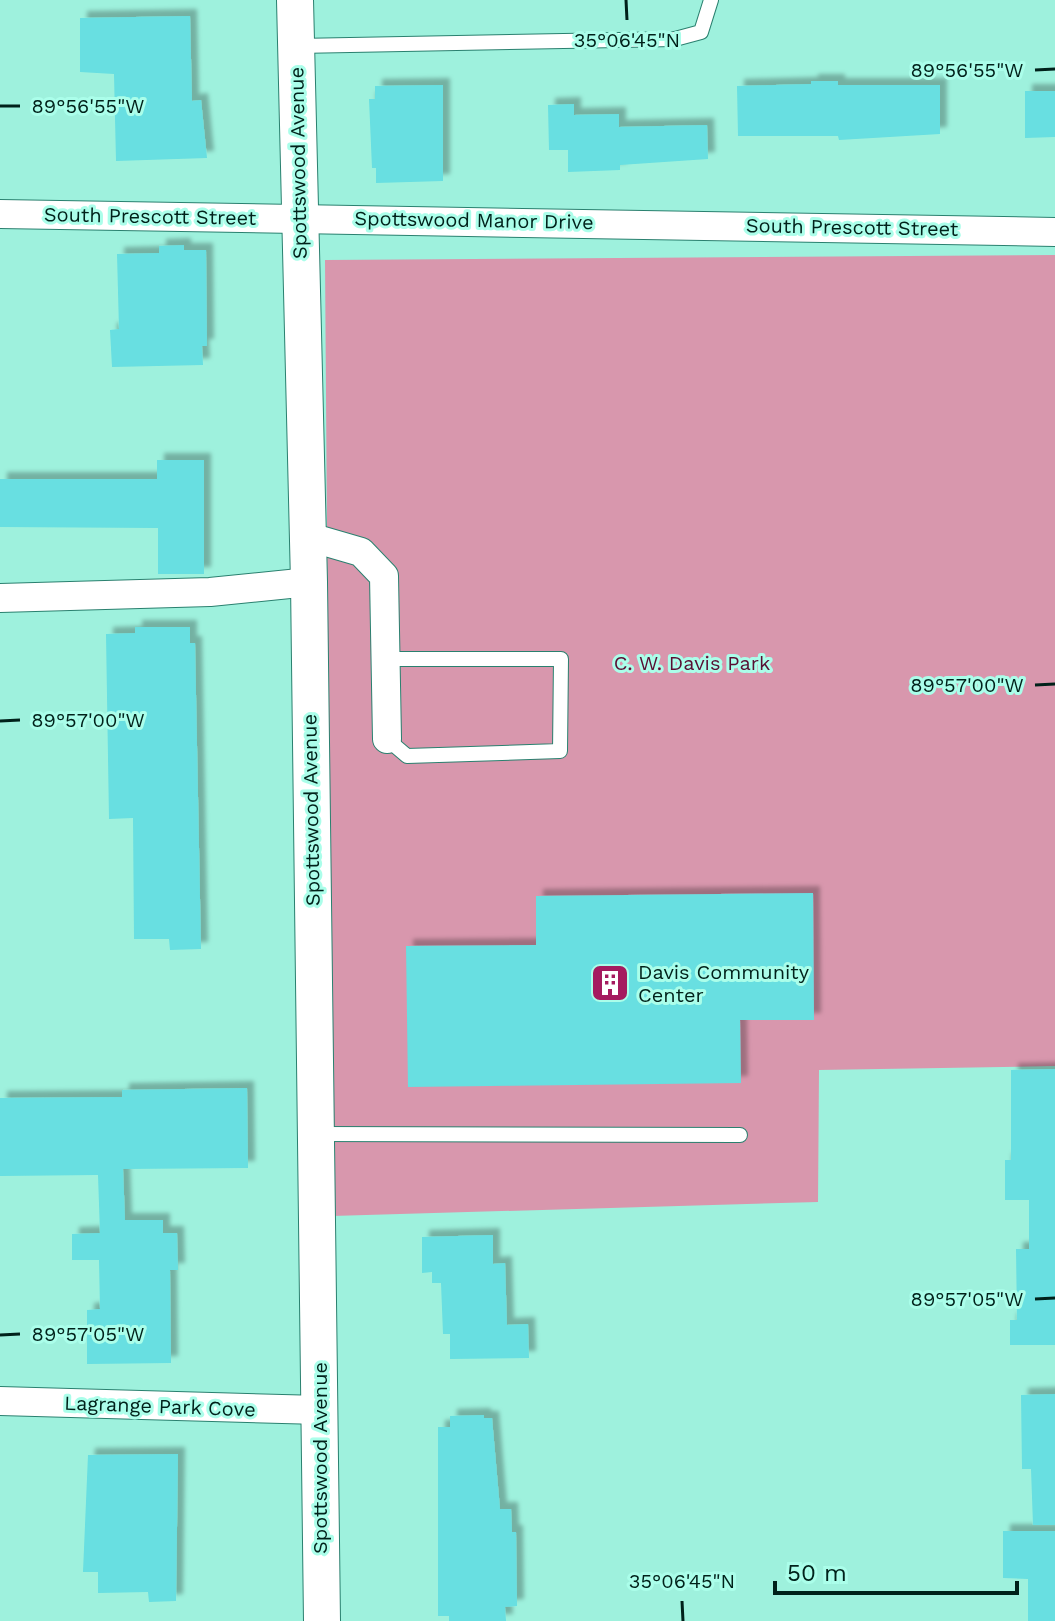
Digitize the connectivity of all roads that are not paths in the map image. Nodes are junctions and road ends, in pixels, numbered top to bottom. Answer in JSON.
{"nodes":[{"id":1,"x":295,"y":0,"type":"edge"},
{"id":2,"x":711,"y":0,"type":"edge"},
{"id":3,"x":296,"y":46,"type":"junction"},
{"id":4,"x":0,"y":214,"type":"edge"},
{"id":5,"x":300,"y":218,"type":"junction"},
{"id":6,"x":648,"y":223,"type":"joint"},
{"id":7,"x":1055,"y":232,"type":"edge"},
{"id":8,"x":306,"y":536,"type":"junction"},
{"id":9,"x":309,"y":582,"type":"junction"},
{"id":10,"x":0,"y":598,"type":"edge"},
{"id":11,"x":386,"y":659,"type":"junction"},
{"id":12,"x":387,"y":739,"type":"joint"},
{"id":13,"x":316,"y":1134,"type":"junction"},
{"id":14,"x":740,"y":1135,"type":"dead end"},
{"id":15,"x":0,"y":1401,"type":"edge"},
{"id":16,"x":320,"y":1410,"type":"junction"},
{"id":17,"x":322,"y":1621,"type":"edge"}],
"edges":[{"from":1,"to":3,"type":"street","name":"Spottswood Avenue"},
{"from":2,"to":3,"type":"lane"},
{"from":3,"to":5,"type":"street","name":"Spottswood Avenue"},
{"from":4,"to":5,"type":"street","name":"South Prescott Street"},
{"from":5,"to":6,"type":"street","name":"Spottswood Manor Drive"},
{"from":5,"to":8,"type":"street","name":"Spottswood Avenue"},
{"from":6,"to":7,"type":"street","name":"South Prescott Street"},
{"from":8,"to":9,"type":"street","name":"Spottswood Avenue"},
{"from":8,"to":11,"type":"street"},
{"from":9,"to":10,"type":"street"},
{"from":9,"to":13,"type":"street","name":"Spottswood Avenue"},
{"from":11,"to":12,"type":"street"},
{"from":11,"to":12,"type":"lane"},
{"from":13,"to":14,"type":"lane"},
{"from":13,"to":16,"type":"street","name":"Spottswood Avenue"},
{"from":15,"to":16,"type":"street","name":"Lagrange Park Cove"},
{"from":16,"to":17,"type":"street","name":"Spottswood Avenue"}]}
